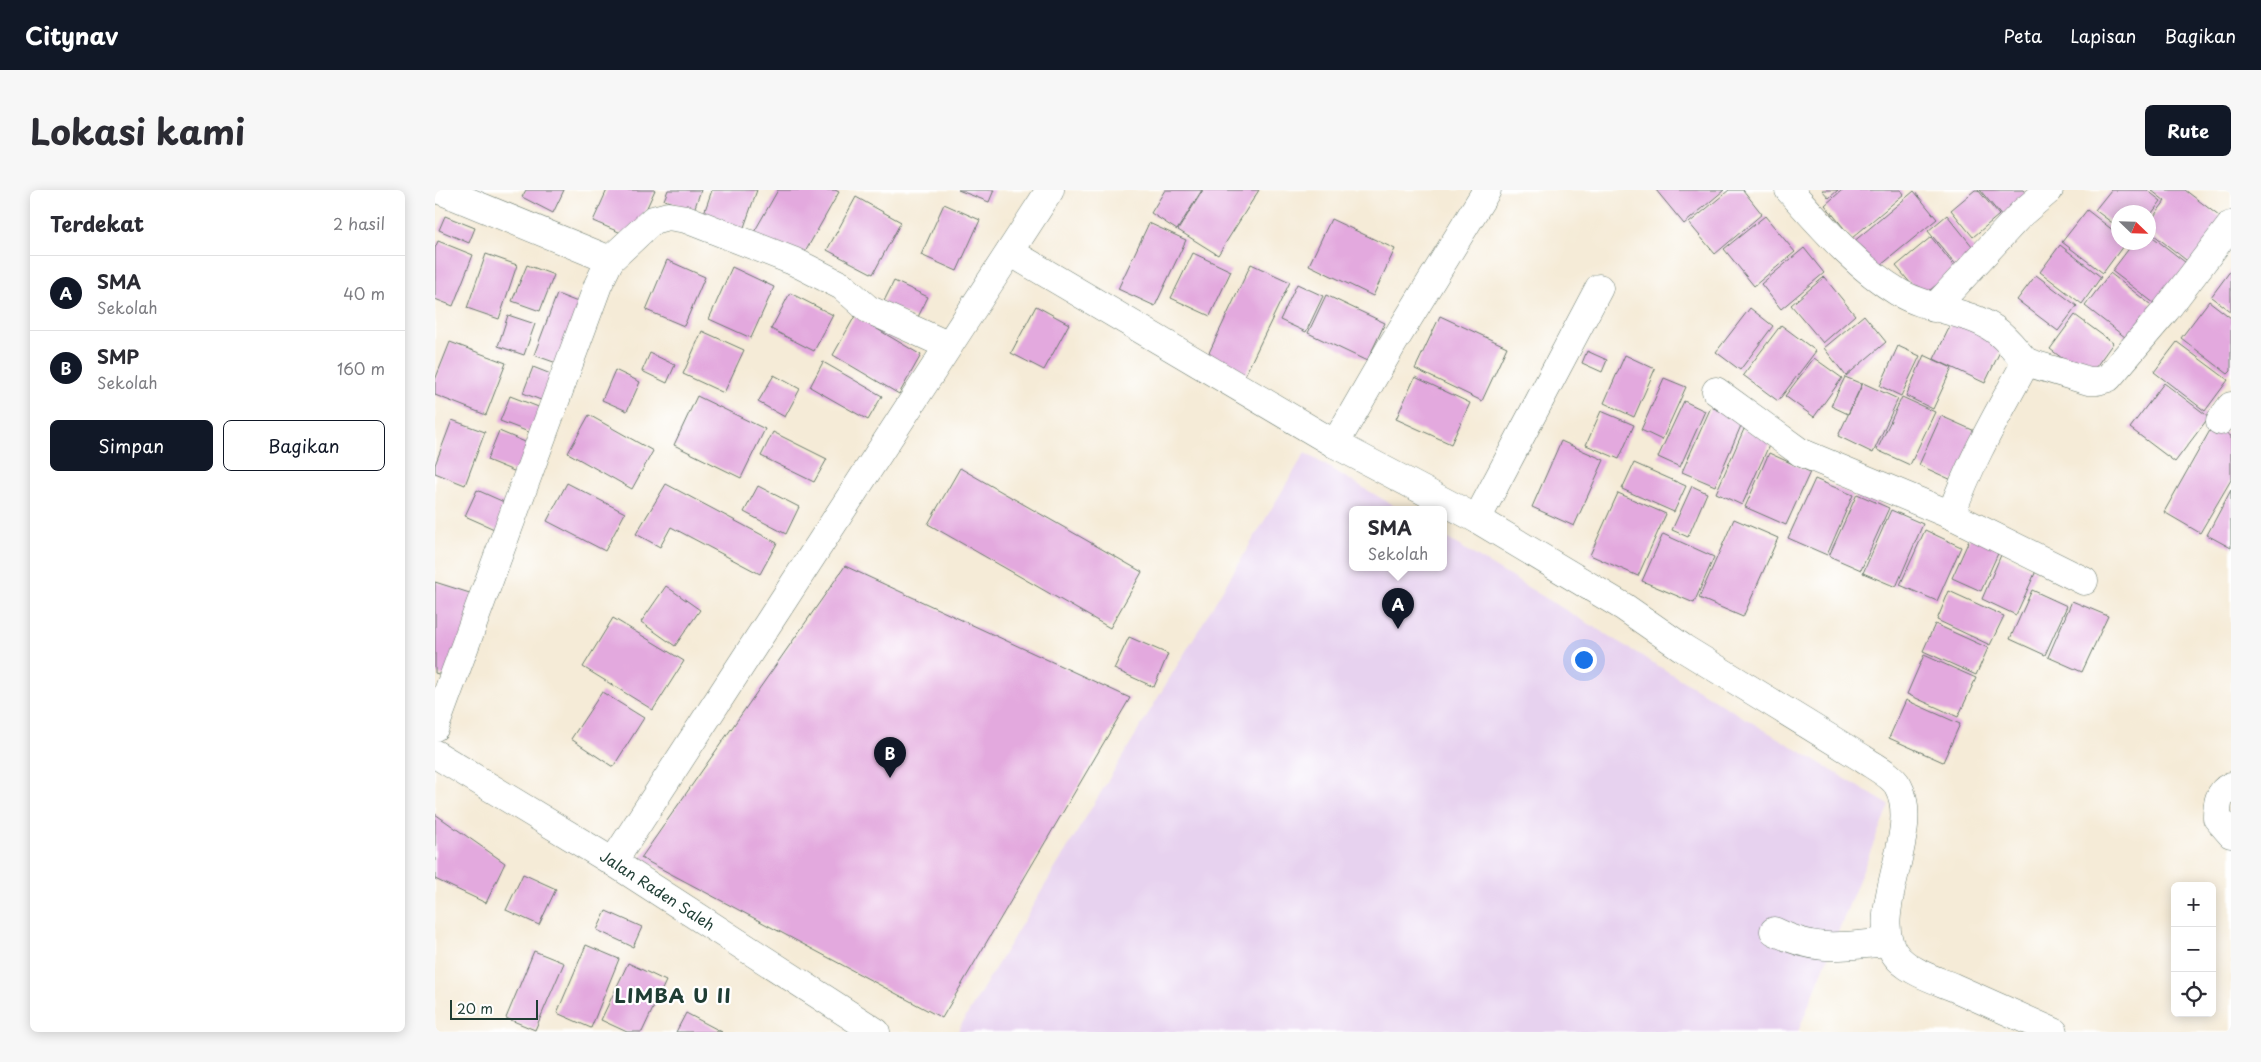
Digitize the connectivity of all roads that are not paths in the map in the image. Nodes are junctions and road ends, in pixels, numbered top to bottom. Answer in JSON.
{"nodes":[{"id":1,"x":440,"y":190,"type":"edge"},
{"id":2,"x":1050,"y":190,"type":"edge"},
{"id":3,"x":1487,"y":190,"type":"edge"},
{"id":4,"x":1789,"y":190,"type":"edge"},
{"id":5,"x":2049,"y":190,"type":"edge"},
{"id":6,"x":2231,"y":225,"type":"edge"},
{"id":7,"x":1010,"y":252,"type":"junction"},
{"id":8,"x":610,"y":260,"type":"junction"},
{"id":9,"x":1599,"y":288,"type":"dead end"},
{"id":10,"x":1934,"y":308,"type":"junction"},
{"id":11,"x":947,"y":345,"type":"junction"},
{"id":12,"x":2026,"y":362,"type":"junction"},
{"id":13,"x":1716,"y":391,"type":"dead end"},
{"id":14,"x":1335,"y":444,"type":"junction"},
{"id":15,"x":1951,"y":515,"type":"junction"},
{"id":16,"x":1477,"y":519,"type":"junction"},
{"id":17,"x":2085,"y":581,"type":"dead end"},
{"id":18,"x":435,"y":727,"type":"edge"},
{"id":19,"x":435,"y":754,"type":"edge"},
{"id":20,"x":2231,"y":786,"type":"edge"},
{"id":21,"x":2231,"y":834,"type":"edge"},
{"id":22,"x":613,"y":862,"type":"junction"},
{"id":23,"x":1774,"y":931,"type":"dead end"},
{"id":24,"x":1888,"y":942,"type":"junction"},
{"id":25,"x":876,"y":1032,"type":"edge"},
{"id":26,"x":2054,"y":1032,"type":"edge"}],
"edges":[{"from":1,"to":8,"type":"street"},
{"from":2,"to":7,"type":"street"},
{"from":3,"to":14,"type":"street"},
{"from":4,"to":10,"type":"street"},
{"from":5,"to":10,"type":"street"},
{"from":6,"to":12,"type":"street"},
{"from":7,"to":11,"type":"street"},
{"from":7,"to":14,"type":"street"},
{"from":8,"to":11,"type":"street"},
{"from":8,"to":18,"type":"street"},
{"from":9,"to":16,"type":"street"},
{"from":10,"to":12,"type":"street"},
{"from":11,"to":22,"type":"street"},
{"from":12,"to":15,"type":"street"},
{"from":13,"to":15,"type":"street"},
{"from":14,"to":16,"type":"street"},
{"from":15,"to":17,"type":"street"},
{"from":16,"to":24,"type":"street"},
{"from":19,"to":22,"type":"street","name":"Jalan Raden Saleh"},
{"from":20,"to":21,"type":"street"},
{"from":22,"to":25,"type":"street","name":"Jalan Raden Saleh"},
{"from":23,"to":24,"type":"street"},
{"from":24,"to":26,"type":"street"}]}
